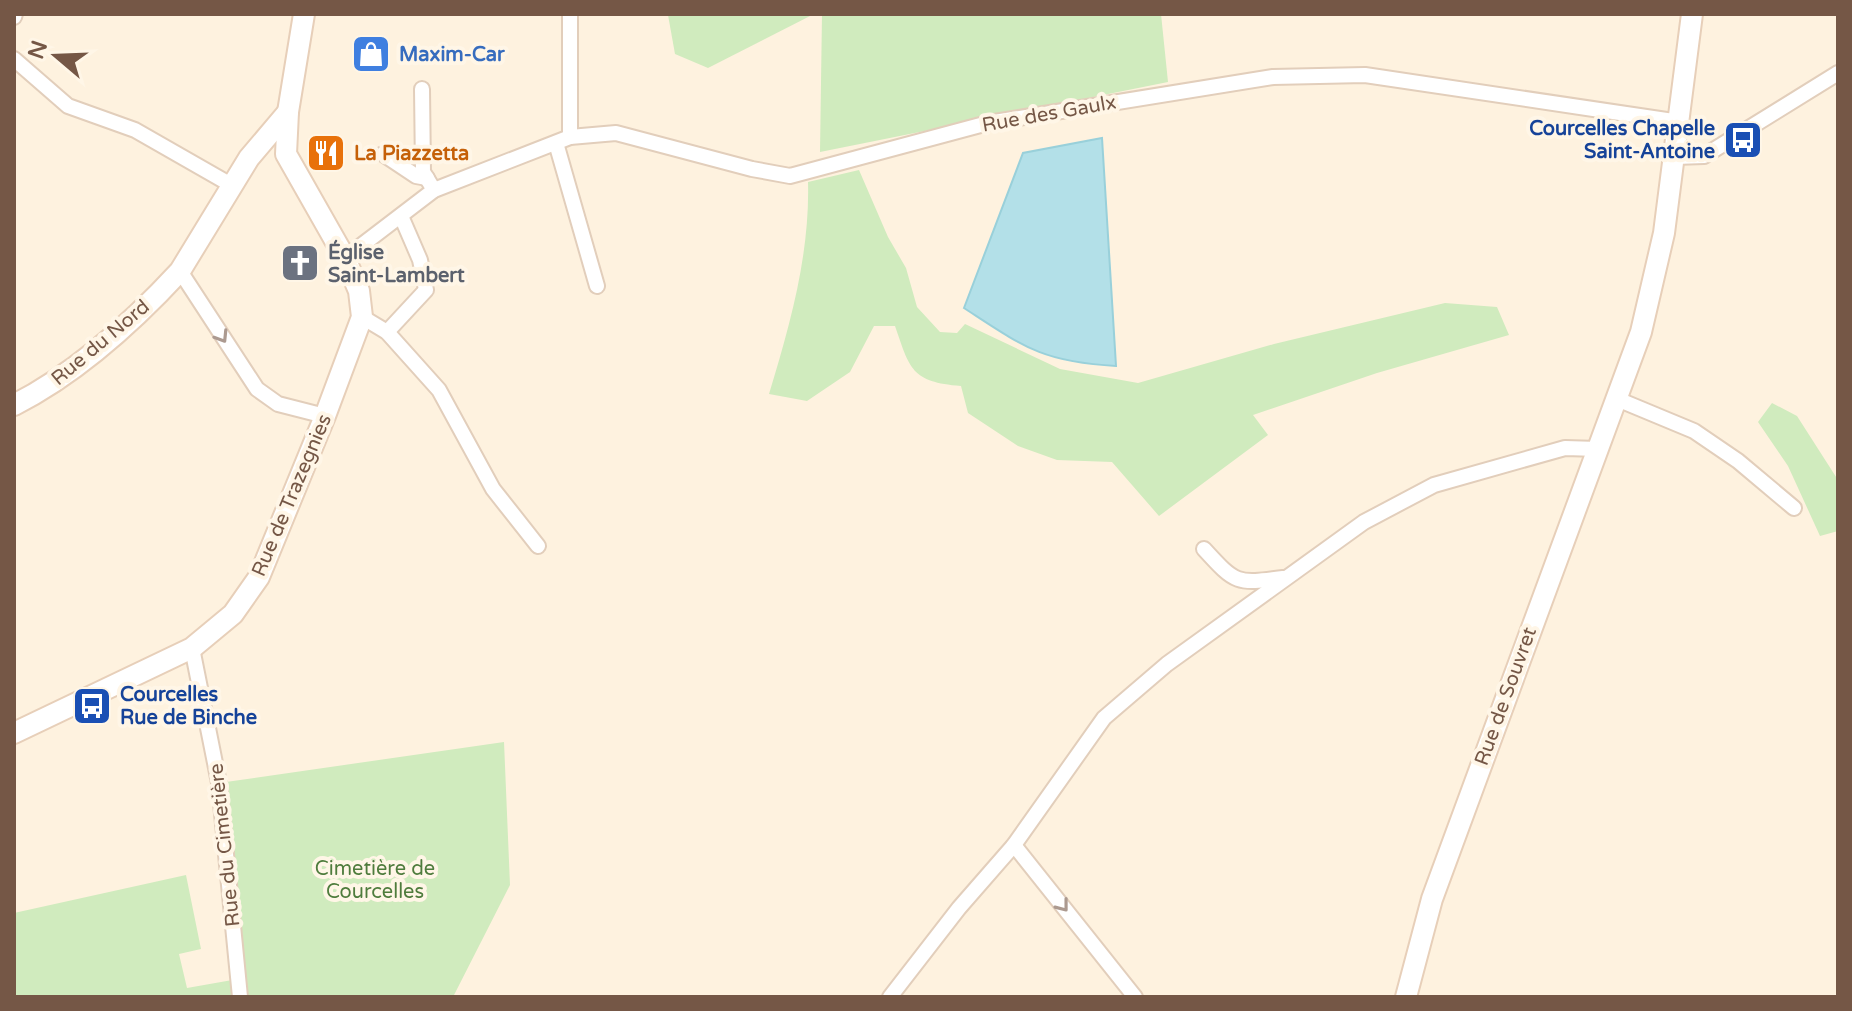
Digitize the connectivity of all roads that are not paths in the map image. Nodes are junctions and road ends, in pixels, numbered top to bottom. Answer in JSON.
{"nodes":[{"id":1,"x":304,"y":14,"type":"edge"},
{"id":2,"x":570,"y":14,"type":"edge"},
{"id":3,"x":1692,"y":14,"type":"edge"},
{"id":4,"x":14,"y":59,"type":"edge"},
{"id":5,"x":1838,"y":73,"type":"edge"},
{"id":6,"x":422,"y":89,"type":"dead end"},
{"id":7,"x":288,"y":112,"type":"junction"},
{"id":8,"x":1680,"y":122,"type":"junction"},
{"id":9,"x":570,"y":137,"type":"junction"},
{"id":10,"x":556,"y":143,"type":"junction"},
{"id":11,"x":383,"y":154,"type":"dead end"},
{"id":12,"x":1675,"y":157,"type":"junction"},
{"id":13,"x":431,"y":184,"type":"junction"},
{"id":14,"x":233,"y":186,"type":"junction"},
{"id":15,"x":401,"y":216,"type":"junction"},
{"id":16,"x":345,"y":258,"type":"junction"},
{"id":17,"x":180,"y":271,"type":"junction"},
{"id":18,"x":597,"y":286,"type":"dead end"},
{"id":19,"x":362,"y":317,"type":"junction"},
{"id":20,"x":387,"y":332,"type":"junction"},
{"id":21,"x":1617,"y":399,"type":"junction"},
{"id":22,"x":14,"y":405,"type":"edge"},
{"id":23,"x":325,"y":416,"type":"junction"},
{"id":24,"x":1598,"y":449,"type":"junction"},
{"id":25,"x":1794,"y":508,"type":"dead end"},
{"id":26,"x":538,"y":546,"type":"dead end"},
{"id":27,"x":1204,"y":549,"type":"dead end"},
{"id":28,"x":1287,"y":577,"type":"junction"},
{"id":29,"x":192,"y":648,"type":"junction"},
{"id":30,"x":14,"y":733,"type":"edge"},
{"id":31,"x":1014,"y":845,"type":"junction"},
{"id":32,"x":240,"y":997,"type":"edge"},
{"id":33,"x":890,"y":997,"type":"edge"},
{"id":34,"x":1135,"y":997,"type":"edge"},
{"id":35,"x":1406,"y":997,"type":"edge"}],
"edges":[{"from":1,"to":7,"type":"main road"},
{"from":2,"to":9,"type":"street"},
{"from":3,"to":8,"type":"main road","name":"Rue de Souvret"},
{"from":4,"to":14,"type":"street"},
{"from":5,"to":12,"type":"street"},
{"from":6,"to":13,"type":"street"},
{"from":7,"to":14,"type":"main road","name":"Rue du Nord"},
{"from":7,"to":16,"type":"main road"},
{"from":8,"to":9,"type":"street","name":"Rue des Gaulx"},
{"from":8,"to":12,"type":"main road","name":"Rue de Souvret"},
{"from":9,"to":10,"type":"street","name":"Rue des Gaulx"},
{"from":10,"to":13,"type":"street","name":"Rue des Gaulx"},
{"from":10,"to":18,"type":"street"},
{"from":11,"to":13,"type":"street"},
{"from":12,"to":21,"type":"main road","name":"Rue de Souvret"},
{"from":13,"to":15,"type":"street","name":"Rue des Gaulx"},
{"from":14,"to":17,"type":"main road","name":"Rue du Nord"},
{"from":15,"to":16,"type":"street","name":"Rue des Gaulx"},
{"from":15,"to":20,"type":"street"},
{"from":16,"to":19,"type":"main road"},
{"from":17,"to":22,"type":"main road","name":"Rue du Nord"},
{"from":17,"to":23,"type":"street","one_way":true},
{"from":19,"to":20,"type":"street"},
{"from":19,"to":23,"type":"main road","name":"Rue de Trazegnies"},
{"from":20,"to":26,"type":"street"},
{"from":21,"to":24,"type":"main road","name":"Rue de Souvret"},
{"from":21,"to":25,"type":"street"},
{"from":23,"to":29,"type":"main road","name":"Rue de Trazegnies"},
{"from":24,"to":28,"type":"street"},
{"from":24,"to":35,"type":"main road","name":"Rue de Souvret"},
{"from":27,"to":28,"type":"street"},
{"from":28,"to":31,"type":"street"},
{"from":29,"to":30,"type":"main road","name":"Rue de Trazegnies"},
{"from":29,"to":32,"type":"street","name":"Rue du Cimetière"},
{"from":31,"to":33,"type":"street"},
{"from":31,"to":34,"type":"street","one_way":true}]}
